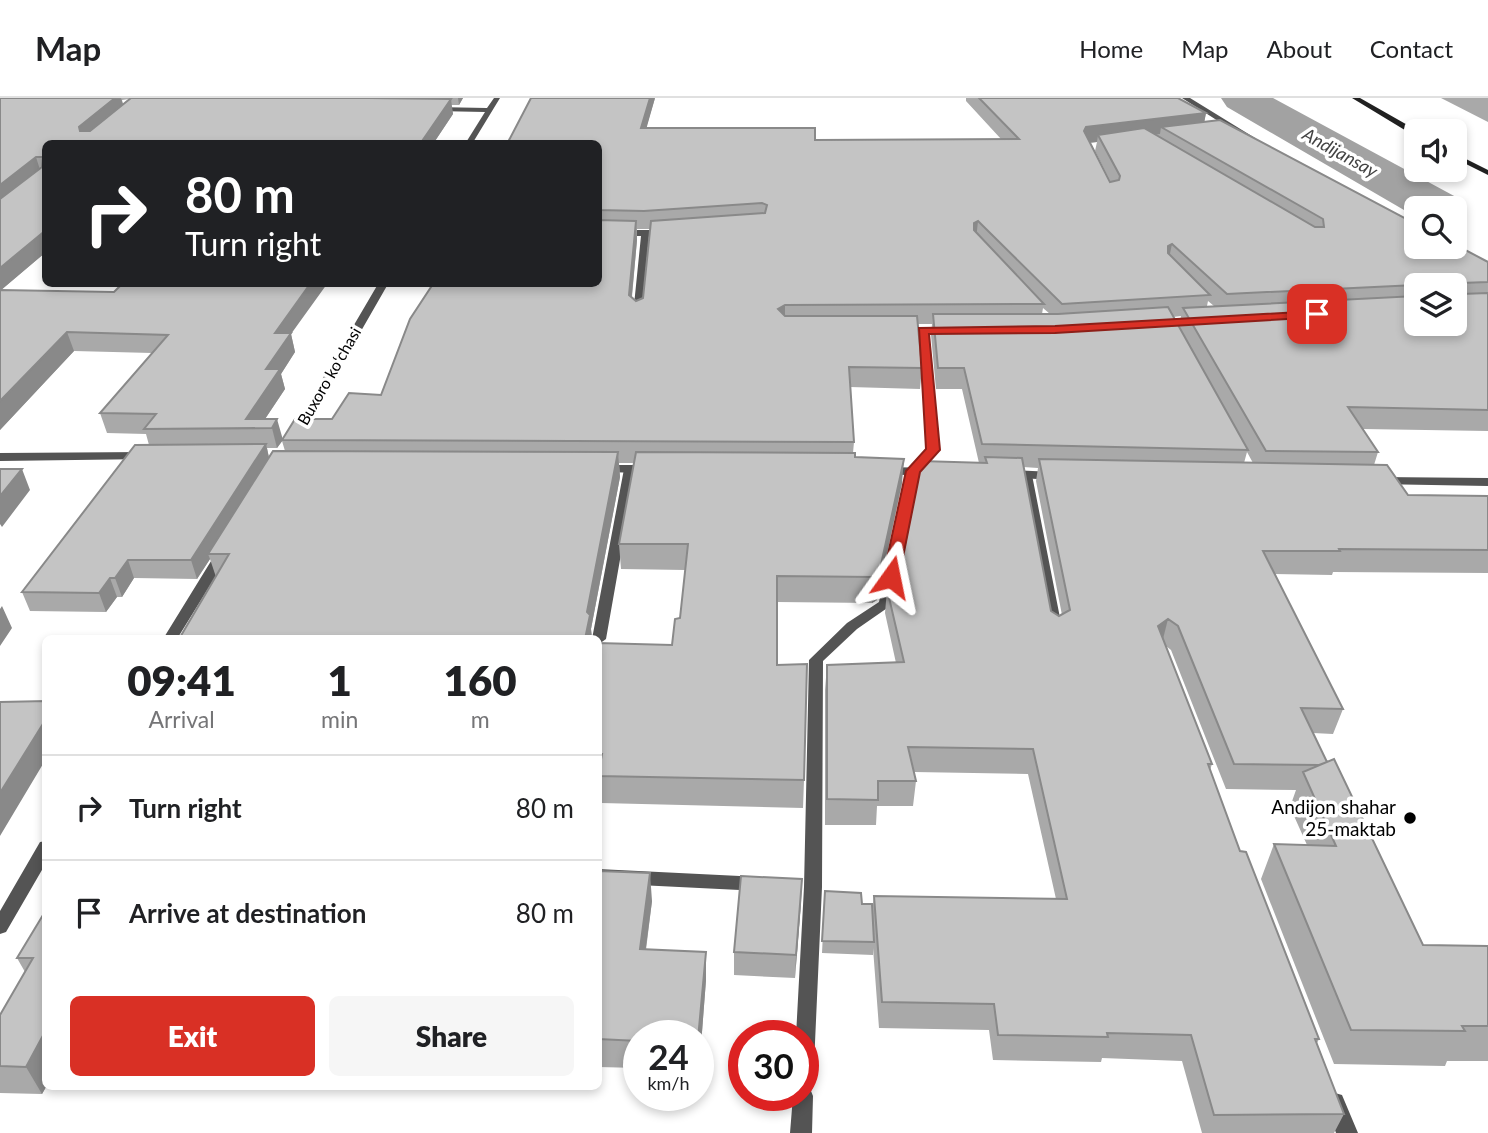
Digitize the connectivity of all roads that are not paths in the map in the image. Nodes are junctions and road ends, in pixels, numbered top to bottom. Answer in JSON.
{"nodes":[{"id":1,"x":497,"y":98,"type":"edge"},
{"id":2,"x":1185,"y":98,"type":"edge"},
{"id":3,"x":1355,"y":98,"type":"edge"},
{"id":4,"x":422,"y":109,"type":"edge"},
{"id":5,"x":490,"y":110,"type":"junction"},
{"id":6,"x":1404,"y":126,"type":"edge"},
{"id":7,"x":1238,"y":130,"type":"junction"},
{"id":8,"x":1224,"y":131,"type":"edge"},
{"id":9,"x":471,"y":140,"type":"edge"},
{"id":10,"x":1260,"y":143,"type":"edge"},
{"id":11,"x":1467,"y":162,"type":"edge"},
{"id":12,"x":1488,"y":173,"type":"edge"},
{"id":13,"x":684,"y":232,"type":"edge"},
{"id":14,"x":602,"y":233,"type":"edge"},
{"id":15,"x":645,"y":234,"type":"junction"},
{"id":16,"x":381,"y":287,"type":"edge"},
{"id":17,"x":638,"y":315,"type":"edge"},
{"id":18,"x":884,"y":330,"type":"edge"},
{"id":19,"x":959,"y":330,"type":"edge"},
{"id":20,"x":923,"y":331,"type":"junction"},
{"id":21,"x":290,"y":444,"type":"edge"},
{"id":22,"x":162,"y":456,"type":"edge"},
{"id":23,"x":0,"y":457,"type":"edge"},
{"id":24,"x":589,"y":469,"type":"edge"},
{"id":25,"x":630,"y":469,"type":"junction"},
{"id":26,"x":671,"y":469,"type":"edge"},
{"id":27,"x":873,"y":471,"type":"edge"},
{"id":28,"x":913,"y":471,"type":"junction"},
{"id":29,"x":951,"y":472,"type":"edge"},
{"id":30,"x":1001,"y":474,"type":"edge"},
{"id":31,"x":1026,"y":475,"type":"junction"},
{"id":32,"x":1066,"y":476,"type":"edge"},
{"id":33,"x":1364,"y":481,"type":"edge"},
{"id":34,"x":1488,"y":482,"type":"edge"},
{"id":35,"x":233,"y":537,"type":"edge"},
{"id":36,"x":1056,"y":634,"type":"edge"},
{"id":37,"x":172,"y":635,"type":"edge"},
{"id":38,"x":599,"y":635,"type":"edge"},
{"id":39,"x":42,"y":854,"type":"edge"},
{"id":40,"x":602,"y":876,"type":"edge"},
{"id":41,"x":773,"y":884,"type":"edge"},
{"id":42,"x":0,"y":927,"type":"edge"},
{"id":43,"x":804,"y":1020,"type":"edge"},
{"id":44,"x":1327,"y":1081,"type":"edge"},
{"id":45,"x":802,"y":1111,"type":"edge"},
{"id":46,"x":801,"y":1133,"type":"edge"},
{"id":47,"x":1347,"y":1133,"type":"edge"}],
"edges":[{"from":1,"to":5,"type":"street"},
{"from":2,"to":7,"type":"street"},
{"from":3,"to":6,"type":"main road"},
{"from":4,"to":5,"type":"street"},
{"from":5,"to":9,"type":"street"},
{"from":7,"to":8,"type":"street"},
{"from":7,"to":10,"type":"street"},
{"from":11,"to":12,"type":"main road"},
{"from":13,"to":15,"type":"street"},
{"from":14,"to":15,"type":"street"},
{"from":15,"to":17,"type":"street"},
{"from":16,"to":21,"type":"street","name":"Buxoro koʻchasi"},
{"from":18,"to":20,"type":"street"},
{"from":19,"to":20,"type":"street"},
{"from":20,"to":28,"type":"street"},
{"from":22,"to":23,"type":"street"},
{"from":24,"to":25,"type":"street"},
{"from":25,"to":26,"type":"street"},
{"from":25,"to":38,"type":"street"},
{"from":27,"to":28,"type":"street"},
{"from":28,"to":29,"type":"street"},
{"from":28,"to":43,"type":"street"},
{"from":30,"to":31,"type":"street"},
{"from":31,"to":32,"type":"street"},
{"from":31,"to":36,"type":"street"},
{"from":33,"to":34,"type":"street"},
{"from":35,"to":37,"type":"street"},
{"from":39,"to":42,"type":"street"},
{"from":40,"to":41,"type":"street"},
{"from":44,"to":47,"type":"street"},
{"from":45,"to":46,"type":"street"}]}
